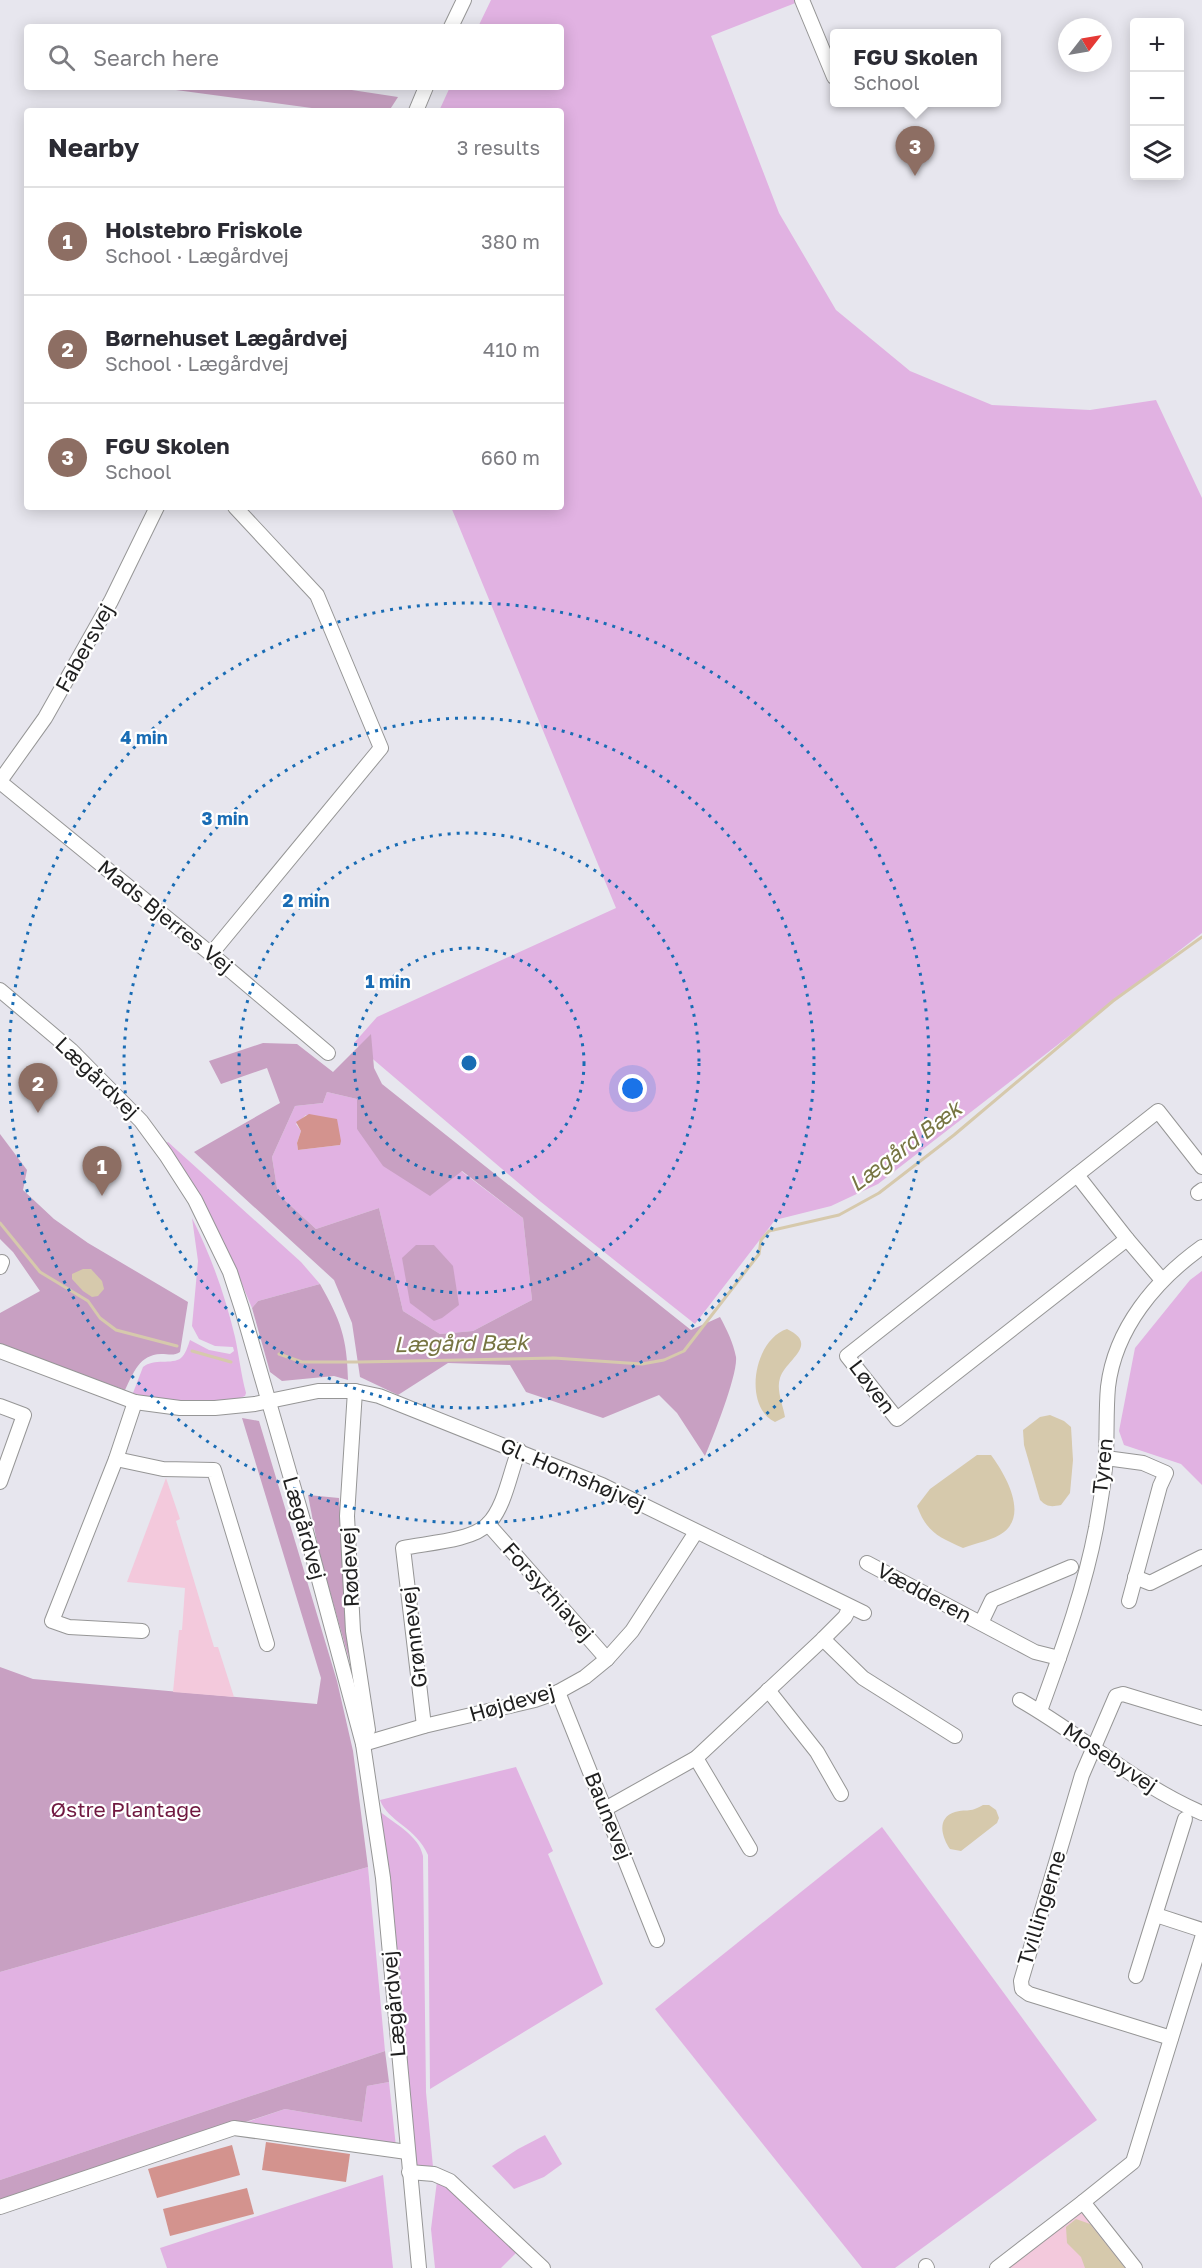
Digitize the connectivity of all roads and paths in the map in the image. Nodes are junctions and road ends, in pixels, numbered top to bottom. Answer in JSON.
{"nodes":[{"id":1,"x":464,"y":0,"type":"edge"},
{"id":2,"x":802,"y":0,"type":"edge"},
{"id":3,"x":452,"y":24,"type":"edge"},
{"id":4,"x":830,"y":67,"type":"edge"},
{"id":5,"x":425,"y":90,"type":"edge"},
{"id":6,"x":417,"y":108,"type":"edge"},
{"id":7,"x":156,"y":510,"type":"edge"},
{"id":8,"x":238,"y":510,"type":"edge"},
{"id":9,"x":0,"y":781,"type":"edge"},
{"id":10,"x":211,"y":954,"type":"junction"},
{"id":11,"x":0,"y":990,"type":"edge"},
{"id":12,"x":328,"y":1053,"type":"dead end"},
{"id":13,"x":1202,"y":1167,"type":"edge"},
{"id":14,"x":1077,"y":1175,"type":"junction"},
{"id":15,"x":1127,"y":1239,"type":"junction"},
{"id":16,"x":1202,"y":1247,"type":"edge"},
{"id":17,"x":1162,"y":1280,"type":"junction"},
{"id":18,"x":0,"y":1351,"type":"edge"},
{"id":19,"x":355,"y":1391,"type":"junction"},
{"id":20,"x":268,"y":1401,"type":"junction"},
{"id":21,"x":135,"y":1402,"type":"junction"},
{"id":22,"x":0,"y":1406,"type":"edge"},
{"id":23,"x":519,"y":1450,"type":"junction"},
{"id":24,"x":1106,"y":1458,"type":"junction"},
{"id":25,"x":116,"y":1459,"type":"junction"},
{"id":26,"x":0,"y":1482,"type":"edge"},
{"id":27,"x":488,"y":1524,"type":"junction"},
{"id":28,"x":696,"y":1532,"type":"junction"},
{"id":29,"x":1202,"y":1557,"type":"edge"},
{"id":30,"x":867,"y":1563,"type":"dead end"},
{"id":31,"x":1071,"y":1567,"type":"dead end"},
{"id":32,"x":1136,"y":1577,"type":"junction"},
{"id":33,"x":1129,"y":1600,"type":"dead end"},
{"id":34,"x":850,"y":1607,"type":"junction"},
{"id":35,"x":864,"y":1613,"type":"dead end"},
{"id":36,"x":981,"y":1623,"type":"junction"},
{"id":37,"x":142,"y":1631,"type":"dead end"},
{"id":38,"x":823,"y":1639,"type":"junction"},
{"id":39,"x":267,"y":1644,"type":"dead end"},
{"id":40,"x":1059,"y":1658,"type":"junction"},
{"id":41,"x":607,"y":1659,"type":"junction"},
{"id":42,"x":768,"y":1690,"type":"junction"},
{"id":43,"x":558,"y":1692,"type":"junction"},
{"id":44,"x":1020,"y":1700,"type":"dead end"},
{"id":45,"x":1040,"y":1711,"type":"junction"},
{"id":46,"x":1202,"y":1718,"type":"edge"},
{"id":47,"x":424,"y":1726,"type":"junction"},
{"id":48,"x":955,"y":1736,"type":"dead end"},
{"id":49,"x":366,"y":1743,"type":"junction"},
{"id":50,"x":1094,"y":1747,"type":"junction"},
{"id":51,"x":696,"y":1758,"type":"junction"},
{"id":52,"x":841,"y":1794,"type":"dead end"},
{"id":53,"x":605,"y":1809,"type":"junction"},
{"id":54,"x":1202,"y":1813,"type":"edge"},
{"id":55,"x":1185,"y":1819,"type":"dead end"},
{"id":56,"x":750,"y":1850,"type":"dead end"},
{"id":57,"x":1156,"y":1915,"type":"junction"},
{"id":58,"x":1202,"y":1930,"type":"edge"},
{"id":59,"x":1202,"y":1938,"type":"edge"},
{"id":60,"x":657,"y":1940,"type":"dead end"},
{"id":61,"x":1136,"y":1976,"type":"dead end"},
{"id":62,"x":1171,"y":2038,"type":"junction"},
{"id":63,"x":407,"y":2152,"type":"junction"},
{"id":64,"x":409,"y":2172,"type":"junction"},
{"id":65,"x":1083,"y":2202,"type":"junction"},
{"id":66,"x":0,"y":2207,"type":"edge"},
{"id":67,"x":419,"y":2268,"type":"edge"},
{"id":68,"x":543,"y":2268,"type":"edge"},
{"id":69,"x":997,"y":2268,"type":"edge"},
{"id":70,"x":1134,"y":2268,"type":"edge"}],
"edges":[{"from":1,"to":3,"type":"street"},
{"from":2,"to":4,"type":"street"},
{"from":5,"to":6,"type":"street"},
{"from":7,"to":9,"type":"street","name":"Fabersvej"},
{"from":8,"to":10,"type":"street"},
{"from":9,"to":10,"type":"street","name":"Mads Bjerres Vej"},
{"from":10,"to":12,"type":"street","name":"Mads Bjerres Vej"},
{"from":11,"to":20,"type":"street","name":"Lægårdvej"},
{"from":13,"to":14,"type":"street","name":"Løven"},
{"from":14,"to":15,"type":"street"},
{"from":14,"to":15,"type":"street","name":"Løven"},
{"from":15,"to":17,"type":"street"},
{"from":16,"to":17,"type":"street","name":"Tyren"},
{"from":17,"to":24,"type":"street","name":"Tyren"},
{"from":18,"to":21,"type":"street","name":"Gl. Hornshøjvej"},
{"from":19,"to":20,"type":"street","name":"Gl. Hornshøjvej"},
{"from":19,"to":23,"type":"street","name":"Gl. Hornshøjvej"},
{"from":19,"to":49,"type":"street","name":"Rødevej"},
{"from":20,"to":21,"type":"street","name":"Gl. Hornshøjvej"},
{"from":20,"to":49,"type":"street","name":"Lægårdvej"},
{"from":21,"to":25,"type":"street"},
{"from":22,"to":26,"type":"street"},
{"from":23,"to":27,"type":"street"},
{"from":23,"to":28,"type":"street","name":"Gl. Hornshøjvej"},
{"from":24,"to":32,"type":"street"},
{"from":24,"to":40,"type":"street","name":"Tyren"},
{"from":25,"to":37,"type":"street"},
{"from":25,"to":39,"type":"street"},
{"from":27,"to":41,"type":"street","name":"Forsythiavej"},
{"from":27,"to":47,"type":"street","name":"Grønnevej"},
{"from":28,"to":34,"type":"street","name":"Gl. Hornshøjvej"},
{"from":28,"to":41,"type":"street","name":"Højdevej"},
{"from":29,"to":32,"type":"street"},
{"from":30,"to":36,"type":"street","name":"Vædderen"},
{"from":31,"to":36,"type":"street","name":"Vædderen"},
{"from":32,"to":33,"type":"street"},
{"from":34,"to":35,"type":"street","name":"Gl. Hornshøjvej"},
{"from":34,"to":38,"type":"street"},
{"from":36,"to":40,"type":"street","name":"Vædderen"},
{"from":38,"to":42,"type":"street"},
{"from":38,"to":48,"type":"street"},
{"from":40,"to":45,"type":"street","name":"Tyren"},
{"from":41,"to":43,"type":"street","name":"Højdevej"},
{"from":42,"to":51,"type":"street"},
{"from":42,"to":52,"type":"street"},
{"from":43,"to":47,"type":"street","name":"Højdevej"},
{"from":43,"to":53,"type":"street","name":"Baunevej"},
{"from":44,"to":45,"type":"street","name":"Mosebyvej"},
{"from":45,"to":50,"type":"street","name":"Mosebyvej"},
{"from":46,"to":50,"type":"street"},
{"from":47,"to":49,"type":"street","name":"Højdevej"},
{"from":49,"to":63,"type":"street","name":"Lægårdvej"},
{"from":50,"to":54,"type":"street","name":"Mosebyvej"},
{"from":50,"to":62,"type":"street","name":"Tvillingerne"},
{"from":51,"to":53,"type":"street"},
{"from":51,"to":56,"type":"street"},
{"from":53,"to":60,"type":"street","name":"Baunevej"},
{"from":55,"to":57,"type":"street"},
{"from":57,"to":58,"type":"street"},
{"from":57,"to":61,"type":"street"},
{"from":59,"to":62,"type":"street"},
{"from":62,"to":65,"type":"street"},
{"from":63,"to":64,"type":"street","name":"Lægårdvej"},
{"from":63,"to":66,"type":"street"},
{"from":64,"to":67,"type":"street","name":"Lægårdvej"},
{"from":64,"to":68,"type":"street"},
{"from":65,"to":69,"type":"street"},
{"from":65,"to":70,"type":"street"}]}
